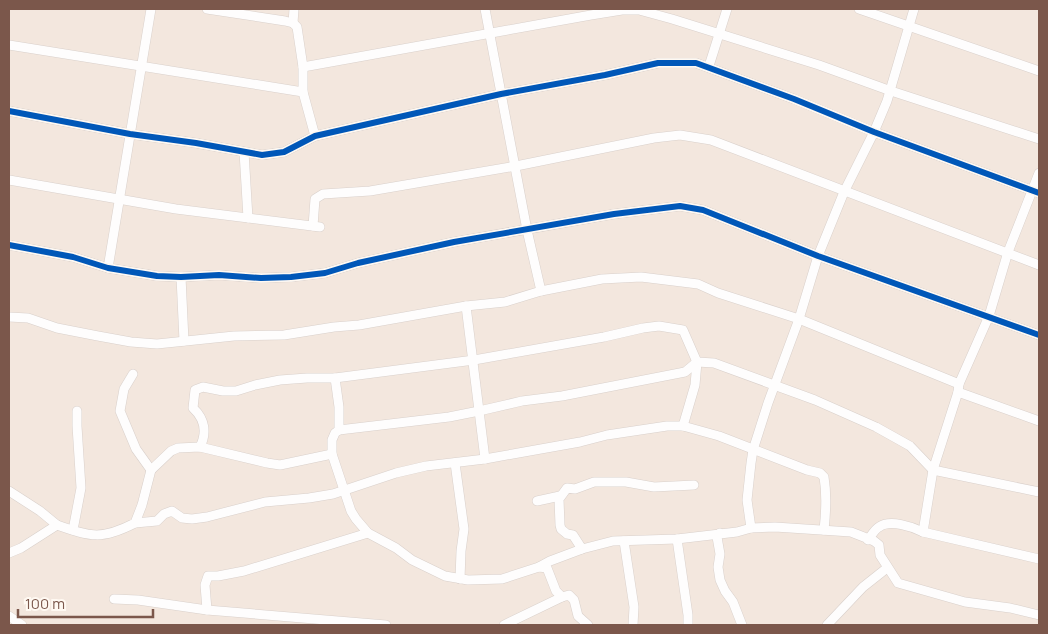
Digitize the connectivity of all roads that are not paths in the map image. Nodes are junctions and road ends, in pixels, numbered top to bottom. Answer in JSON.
{"nodes":[{"id":1,"x":151,"y":9,"type":"edge"},
{"id":2,"x":207,"y":9,"type":"edge"},
{"id":3,"x":294,"y":9,"type":"edge"},
{"id":4,"x":485,"y":9,"type":"edge"},
{"id":5,"x":727,"y":9,"type":"edge"},
{"id":6,"x":859,"y":9,"type":"edge"},
{"id":7,"x":914,"y":9,"type":"edge"},
{"id":8,"x":293,"y":23,"type":"junction"},
{"id":9,"x":909,"y":26,"type":"junction"},
{"id":10,"x":719,"y":32,"type":"junction"},
{"id":11,"x":489,"y":33,"type":"junction"},
{"id":12,"x":9,"y":45,"type":"edge"},
{"id":13,"x":141,"y":66,"type":"junction"},
{"id":14,"x":709,"y":66,"type":"junction"},
{"id":15,"x":302,"y":67,"type":"junction"},
{"id":16,"x":1039,"y":71,"type":"edge"},
{"id":17,"x":891,"y":91,"type":"junction"},
{"id":18,"x":303,"y":92,"type":"junction"},
{"id":19,"x":501,"y":94,"type":"junction"},
{"id":20,"x":9,"y":111,"type":"edge"},
{"id":21,"x":874,"y":132,"type":"junction"},
{"id":22,"x":130,"y":134,"type":"junction"},
{"id":23,"x":316,"y":136,"type":"junction"},
{"id":24,"x":1039,"y":139,"type":"edge"},
{"id":25,"x":244,"y":152,"type":"junction"},
{"id":26,"x":516,"y":166,"type":"junction"},
{"id":27,"x":1039,"y":173,"type":"edge"},
{"id":28,"x":9,"y":180,"type":"edge"},
{"id":29,"x":1036,"y":191,"type":"edge"},
{"id":30,"x":844,"y":192,"type":"junction"},
{"id":31,"x":120,"y":200,"type":"junction"},
{"id":32,"x":248,"y":218,"type":"junction"},
{"id":33,"x":527,"y":230,"type":"junction"},
{"id":34,"x":9,"y":245,"type":"edge"},
{"id":35,"x":1008,"y":252,"type":"junction"},
{"id":36,"x":818,"y":256,"type":"junction"},
{"id":37,"x":1039,"y":265,"type":"edge"},
{"id":38,"x":108,"y":268,"type":"junction"},
{"id":39,"x":181,"y":277,"type":"junction"},
{"id":40,"x":541,"y":290,"type":"junction"},
{"id":41,"x":466,"y":306,"type":"junction"},
{"id":42,"x":989,"y":316,"type":"junction"},
{"id":43,"x":9,"y":317,"type":"edge"},
{"id":44,"x":799,"y":319,"type":"junction"},
{"id":45,"x":1039,"y":336,"type":"edge"},
{"id":46,"x":184,"y":341,"type":"junction"},
{"id":47,"x":474,"y":360,"type":"junction"},
{"id":48,"x":696,"y":362,"type":"junction"},
{"id":49,"x":133,"y":374,"type":"dead end"},
{"id":50,"x":335,"y":378,"type":"junction"},
{"id":51,"x":775,"y":386,"type":"junction"},
{"id":52,"x":958,"y":388,"type":"junction"},
{"id":53,"x":77,"y":411,"type":"dead end"},
{"id":54,"x":479,"y":411,"type":"junction"},
{"id":55,"x":1039,"y":421,"type":"edge"},
{"id":56,"x":683,"y":426,"type":"junction"},
{"id":57,"x":339,"y":430,"type":"junction"},
{"id":58,"x":200,"y":447,"type":"junction"},
{"id":59,"x":753,"y":450,"type":"junction"},
{"id":60,"x":332,"y":454,"type":"junction"},
{"id":61,"x":485,"y":458,"type":"junction"},
{"id":62,"x":455,"y":463,"type":"junction"},
{"id":63,"x":151,"y":470,"type":"junction"},
{"id":64,"x":933,"y":470,"type":"junction"},
{"id":65,"x":694,"y":484,"type":"dead end"},
{"id":66,"x":345,"y":490,"type":"junction"},
{"id":67,"x":9,"y":491,"type":"edge"},
{"id":68,"x":1039,"y":492,"type":"edge"},
{"id":69,"x":560,"y":496,"type":"junction"},
{"id":70,"x":537,"y":501,"type":"dead end"},
{"id":71,"x":135,"y":522,"type":"junction"},
{"id":72,"x":57,"y":525,"type":"junction"},
{"id":73,"x":751,"y":528,"type":"junction"},
{"id":74,"x":73,"y":530,"type":"junction"},
{"id":75,"x":824,"y":530,"type":"junction"},
{"id":76,"x":923,"y":532,"type":"junction"},
{"id":77,"x":368,"y":533,"type":"junction"},
{"id":78,"x":720,"y":533,"type":"junction"},
{"id":79,"x":677,"y":538,"type":"junction"},
{"id":80,"x":868,"y":540,"type":"junction"},
{"id":81,"x":624,"y":541,"type":"junction"},
{"id":82,"x":582,"y":549,"type":"junction"},
{"id":83,"x":9,"y":553,"type":"edge"},
{"id":84,"x":1039,"y":559,"type":"edge"},
{"id":85,"x":539,"y":567,"type":"junction"},
{"id":86,"x":887,"y":568,"type":"junction"},
{"id":87,"x":460,"y":579,"type":"junction"},
{"id":88,"x":562,"y":597,"type":"junction"},
{"id":89,"x":114,"y":599,"type":"dead end"},
{"id":90,"x":207,"y":610,"type":"junction"},
{"id":91,"x":1039,"y":615,"type":"edge"},
{"id":92,"x":9,"y":616,"type":"edge"},
{"id":93,"x":350,"y":623,"type":"edge"},
{"id":94,"x":22,"y":625,"type":"edge"},
{"id":95,"x":386,"y":625,"type":"edge"},
{"id":96,"x":504,"y":625,"type":"edge"},
{"id":97,"x":588,"y":625,"type":"edge"},
{"id":98,"x":633,"y":625,"type":"edge"},
{"id":99,"x":688,"y":625,"type":"edge"},
{"id":100,"x":742,"y":625,"type":"edge"},
{"id":101,"x":827,"y":625,"type":"edge"}],
"edges":[{"from":1,"to":13,"type":"street"},
{"from":2,"to":8,"type":"street"},
{"from":3,"to":8,"type":"street"},
{"from":4,"to":11,"type":"street"},
{"from":5,"to":10,"type":"street"},
{"from":6,"to":9,"type":"street"},
{"from":7,"to":9,"type":"street"},
{"from":8,"to":15,"type":"street"},
{"from":9,"to":16,"type":"street"},
{"from":9,"to":17,"type":"street"},
{"from":10,"to":11,"type":"street"},
{"from":10,"to":14,"type":"street"},
{"from":10,"to":17,"type":"street"},
{"from":11,"to":15,"type":"street"},
{"from":11,"to":19,"type":"street"},
{"from":12,"to":13,"type":"street"},
{"from":13,"to":18,"type":"street"},
{"from":13,"to":22,"type":"street"},
{"from":14,"to":19,"type":"street"},
{"from":14,"to":21,"type":"street"},
{"from":15,"to":18,"type":"street"},
{"from":17,"to":21,"type":"street"},
{"from":17,"to":24,"type":"street"},
{"from":18,"to":23,"type":"street"},
{"from":19,"to":23,"type":"street"},
{"from":19,"to":26,"type":"street"},
{"from":20,"to":22,"type":"street"},
{"from":21,"to":29,"type":"street"},
{"from":21,"to":30,"type":"street"},
{"from":22,"to":25,"type":"street"},
{"from":22,"to":31,"type":"street"},
{"from":23,"to":25,"type":"street"},
{"from":25,"to":32,"type":"street"},
{"from":26,"to":30,"type":"street"},
{"from":26,"to":32,"type":"street"},
{"from":26,"to":33,"type":"street"},
{"from":27,"to":29,"type":"street"},
{"from":28,"to":31,"type":"street"},
{"from":29,"to":35,"type":"street"},
{"from":30,"to":35,"type":"street"},
{"from":30,"to":36,"type":"street"},
{"from":31,"to":32,"type":"street"},
{"from":31,"to":38,"type":"street"},
{"from":33,"to":36,"type":"street"},
{"from":33,"to":39,"type":"street"},
{"from":33,"to":40,"type":"street"},
{"from":34,"to":38,"type":"street"},
{"from":35,"to":37,"type":"street"},
{"from":35,"to":42,"type":"street"},
{"from":36,"to":42,"type":"street"},
{"from":36,"to":44,"type":"street"},
{"from":38,"to":39,"type":"street"},
{"from":39,"to":46,"type":"street"},
{"from":40,"to":41,"type":"street"},
{"from":40,"to":44,"type":"street"},
{"from":41,"to":46,"type":"street"},
{"from":41,"to":47,"type":"street"},
{"from":42,"to":45,"type":"street"},
{"from":42,"to":52,"type":"street"},
{"from":43,"to":46,"type":"street"},
{"from":44,"to":51,"type":"street"},
{"from":44,"to":52,"type":"street"},
{"from":47,"to":48,"type":"street"},
{"from":47,"to":50,"type":"street"},
{"from":47,"to":54,"type":"street"},
{"from":48,"to":51,"type":"street"},
{"from":48,"to":54,"type":"street"},
{"from":48,"to":56,"type":"street"},
{"from":49,"to":63,"type":"street"},
{"from":50,"to":57,"type":"street"},
{"from":50,"to":58,"type":"street"},
{"from":51,"to":59,"type":"street"},
{"from":51,"to":64,"type":"street"},
{"from":52,"to":55,"type":"street"},
{"from":52,"to":64,"type":"street"},
{"from":53,"to":74,"type":"street"},
{"from":54,"to":57,"type":"street"},
{"from":54,"to":61,"type":"street"},
{"from":56,"to":59,"type":"street"},
{"from":56,"to":61,"type":"street"},
{"from":57,"to":60,"type":"street"},
{"from":58,"to":60,"type":"street"},
{"from":58,"to":63,"type":"street"},
{"from":59,"to":73,"type":"street"},
{"from":59,"to":75,"type":"street"},
{"from":60,"to":66,"type":"street"},
{"from":61,"to":62,"type":"street"},
{"from":62,"to":66,"type":"street"},
{"from":62,"to":87,"type":"street"},
{"from":63,"to":71,"type":"street"},
{"from":64,"to":68,"type":"street"},
{"from":64,"to":76,"type":"street"},
{"from":65,"to":69,"type":"street"},
{"from":66,"to":71,"type":"street"},
{"from":66,"to":77,"type":"street"},
{"from":67,"to":72,"type":"street"},
{"from":69,"to":70,"type":"street"},
{"from":69,"to":82,"type":"street"},
{"from":71,"to":74,"type":"street"},
{"from":72,"to":74,"type":"street"},
{"from":72,"to":83,"type":"street"},
{"from":73,"to":75,"type":"street"},
{"from":73,"to":78,"type":"street"},
{"from":75,"to":80,"type":"street"},
{"from":76,"to":80,"type":"street"},
{"from":76,"to":84,"type":"street"},
{"from":77,"to":87,"type":"street"},
{"from":77,"to":90,"type":"street"},
{"from":78,"to":79,"type":"street"},
{"from":78,"to":100,"type":"street"},
{"from":79,"to":81,"type":"street"},
{"from":79,"to":99,"type":"street"},
{"from":80,"to":86,"type":"street"},
{"from":81,"to":82,"type":"street"},
{"from":81,"to":98,"type":"street"},
{"from":82,"to":85,"type":"street"},
{"from":85,"to":87,"type":"street"},
{"from":85,"to":88,"type":"street"},
{"from":86,"to":91,"type":"street"},
{"from":86,"to":101,"type":"street"},
{"from":88,"to":96,"type":"street"},
{"from":88,"to":97,"type":"street"},
{"from":89,"to":90,"type":"street"},
{"from":90,"to":93,"type":"street"},
{"from":92,"to":94,"type":"street"},
{"from":93,"to":95,"type":"street"}]}
